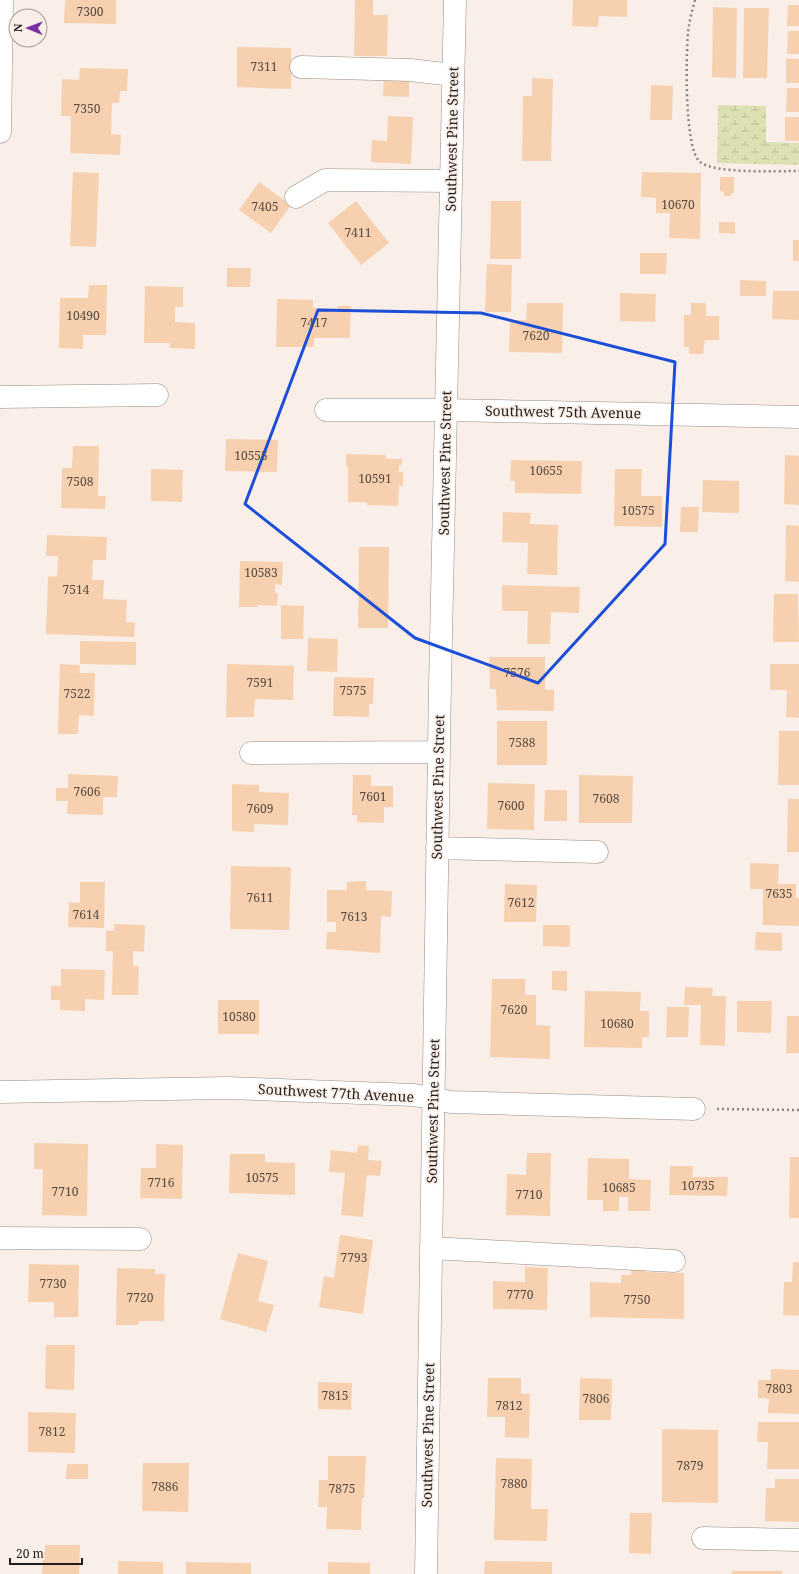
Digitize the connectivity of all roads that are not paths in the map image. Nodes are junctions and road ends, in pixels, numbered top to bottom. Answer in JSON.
{"nodes":[{"id":1,"x":2,"y":0,"type":"edge"},
{"id":2,"x":454,"y":0,"type":"edge"},
{"id":3,"x":301,"y":67,"type":"dead end"},
{"id":4,"x":453,"y":75,"type":"junction"},
{"id":5,"x":0,"y":132,"type":"edge"},
{"id":6,"x":451,"y":181,"type":"junction"},
{"id":7,"x":296,"y":197,"type":"dead end"},
{"id":8,"x":157,"y":395,"type":"dead end"},
{"id":9,"x":0,"y":397,"type":"edge"},
{"id":10,"x":326,"y":410,"type":"dead end"},
{"id":11,"x":446,"y":410,"type":"junction"},
{"id":12,"x":799,"y":417,"type":"edge"},
{"id":13,"x":251,"y":752,"type":"dead end"},
{"id":14,"x":439,"y":752,"type":"junction"},
{"id":15,"x":437,"y":848,"type":"junction"},
{"id":16,"x":597,"y":852,"type":"dead end"},
{"id":17,"x":0,"y":1092,"type":"edge"},
{"id":18,"x":434,"y":1100,"type":"junction"},
{"id":19,"x":694,"y":1109,"type":"road end"},
{"id":20,"x":0,"y":1238,"type":"edge"},
{"id":21,"x":140,"y":1239,"type":"dead end"},
{"id":22,"x":430,"y":1248,"type":"junction"},
{"id":23,"x":674,"y":1261,"type":"dead end"},
{"id":24,"x":703,"y":1538,"type":"dead end"},
{"id":25,"x":799,"y":1540,"type":"edge"},
{"id":26,"x":426,"y":1574,"type":"edge"}],
"edges":[{"from":1,"to":5,"type":"street"},
{"from":2,"to":4,"type":"street","name":"Southwest Pine Street"},
{"from":3,"to":4,"type":"street"},
{"from":4,"to":6,"type":"street","name":"Southwest Pine Street"},
{"from":6,"to":7,"type":"street"},
{"from":6,"to":11,"type":"street","name":"Southwest Pine Street"},
{"from":8,"to":9,"type":"street"},
{"from":10,"to":11,"type":"street","name":"Southwest 75th Avenue"},
{"from":11,"to":12,"type":"street","name":"Southwest 75th Avenue"},
{"from":11,"to":14,"type":"street","name":"Southwest Pine Street"},
{"from":13,"to":14,"type":"street"},
{"from":14,"to":15,"type":"street","name":"Southwest Pine Street"},
{"from":15,"to":16,"type":"street"},
{"from":15,"to":18,"type":"street","name":"Southwest Pine Street"},
{"from":17,"to":18,"type":"street","name":"Southwest 77th Avenue"},
{"from":18,"to":19,"type":"street","name":"Southwest 77th Avenue"},
{"from":18,"to":22,"type":"street","name":"Southwest Pine Street"},
{"from":20,"to":21,"type":"street"},
{"from":22,"to":23,"type":"street"},
{"from":22,"to":26,"type":"street","name":"Southwest Pine Street"},
{"from":24,"to":25,"type":"street"}]}
